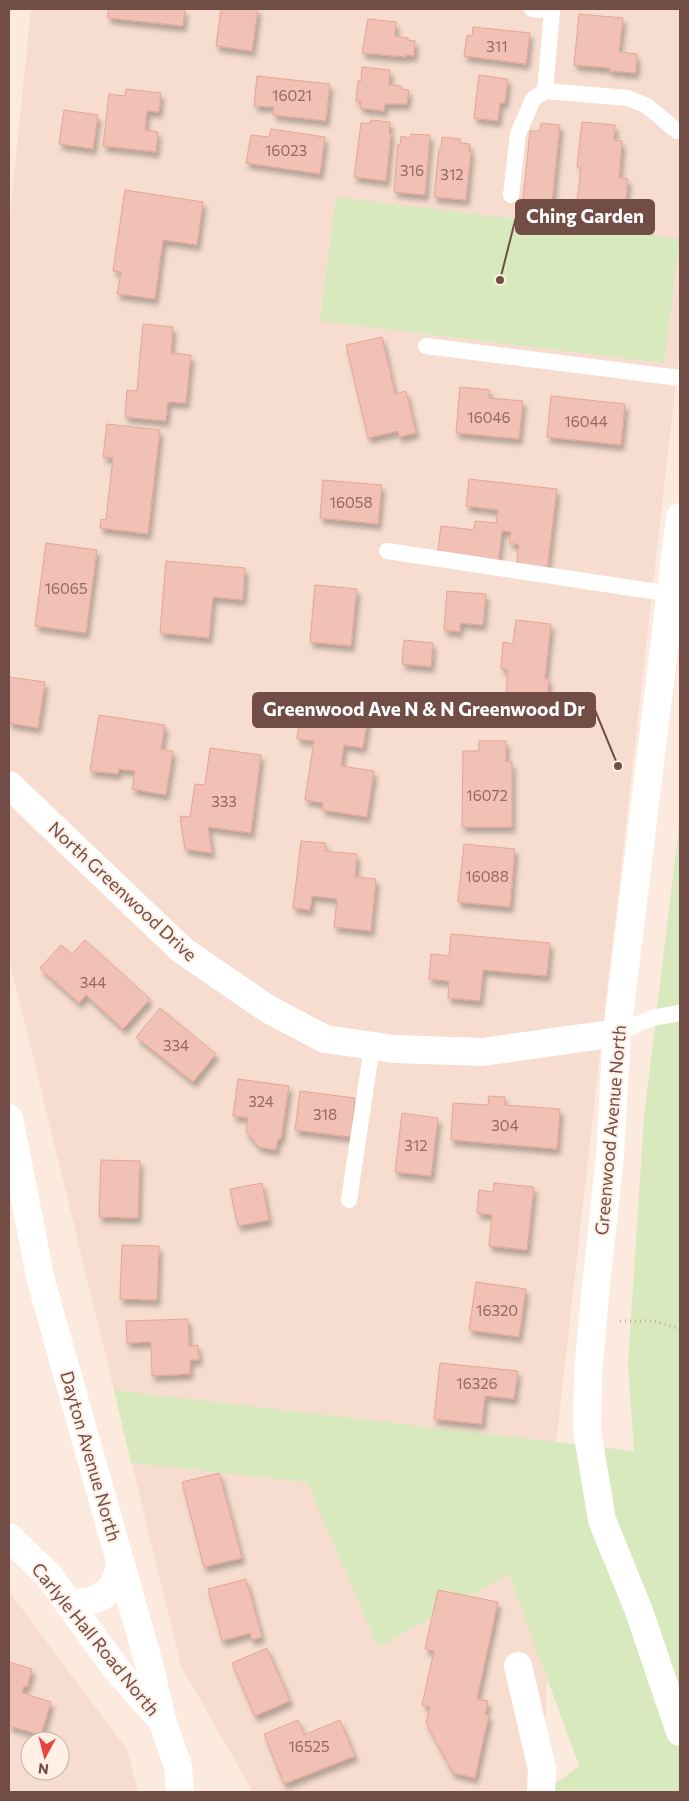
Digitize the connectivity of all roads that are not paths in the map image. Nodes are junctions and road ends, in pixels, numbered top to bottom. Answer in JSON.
{"nodes":[{"id":1,"x":532,"y":9,"type":"edge"},
{"id":2,"x":544,"y":91,"type":"junction"},
{"id":3,"x":680,"y":131,"type":"edge"},
{"id":4,"x":511,"y":195,"type":"dead end"},
{"id":5,"x":426,"y":346,"type":"dead end"},
{"id":6,"x":680,"y":378,"type":"edge"},
{"id":7,"x":680,"y":517,"type":"edge"},
{"id":8,"x":387,"y":551,"type":"dead end"},
{"id":9,"x":671,"y":594,"type":"junction"},
{"id":10,"x":9,"y":785,"type":"edge"},
{"id":11,"x":680,"y":1013,"type":"edge"},
{"id":12,"x":617,"y":1033,"type":"junction"},
{"id":13,"x":372,"y":1046,"type":"junction"},
{"id":14,"x":9,"y":1118,"type":"edge"},
{"id":15,"x":349,"y":1200,"type":"dead end"},
{"id":16,"x":9,"y":1537,"type":"edge"},
{"id":17,"x":121,"y":1563,"type":"junction"},
{"id":18,"x":68,"y":1602,"type":"junction"},
{"id":19,"x":518,"y":1666,"type":"dead end"},
{"id":20,"x":162,"y":1720,"type":"junction"},
{"id":21,"x":680,"y":1732,"type":"edge"},
{"id":22,"x":179,"y":1779,"type":"edge"},
{"id":23,"x":193,"y":1792,"type":"edge"},
{"id":24,"x":541,"y":1792,"type":"edge"}],
"edges":[{"from":1,"to":2,"type":"lane"},
{"from":2,"to":3,"type":"lane"},
{"from":2,"to":4,"type":"lane"},
{"from":5,"to":6,"type":"lane"},
{"from":7,"to":9,"type":"street","name":"Greenwood Avenue North"},
{"from":8,"to":9,"type":"lane"},
{"from":9,"to":12,"type":"street","name":"Greenwood Avenue North"},
{"from":10,"to":13,"type":"street","name":"North Greenwood Drive"},
{"from":11,"to":12,"type":"lane"},
{"from":12,"to":13,"type":"street","name":"North Greenwood Drive"},
{"from":12,"to":21,"type":"street","name":"Greenwood Avenue North"},
{"from":13,"to":15,"type":"lane"},
{"from":14,"to":17,"type":"street","name":"Dayton Avenue North"},
{"from":16,"to":18,"type":"street","name":"Carlyle Hall Road North"},
{"from":17,"to":18,"type":"street"},
{"from":17,"to":20,"type":"street","name":"Dayton Avenue North"},
{"from":18,"to":20,"type":"street","name":"Carlyle Hall Road North"},
{"from":19,"to":24,"type":"street"},
{"from":20,"to":22,"type":"street","name":"Dayton Avenue North"},
{"from":22,"to":23,"type":"street"}]}
